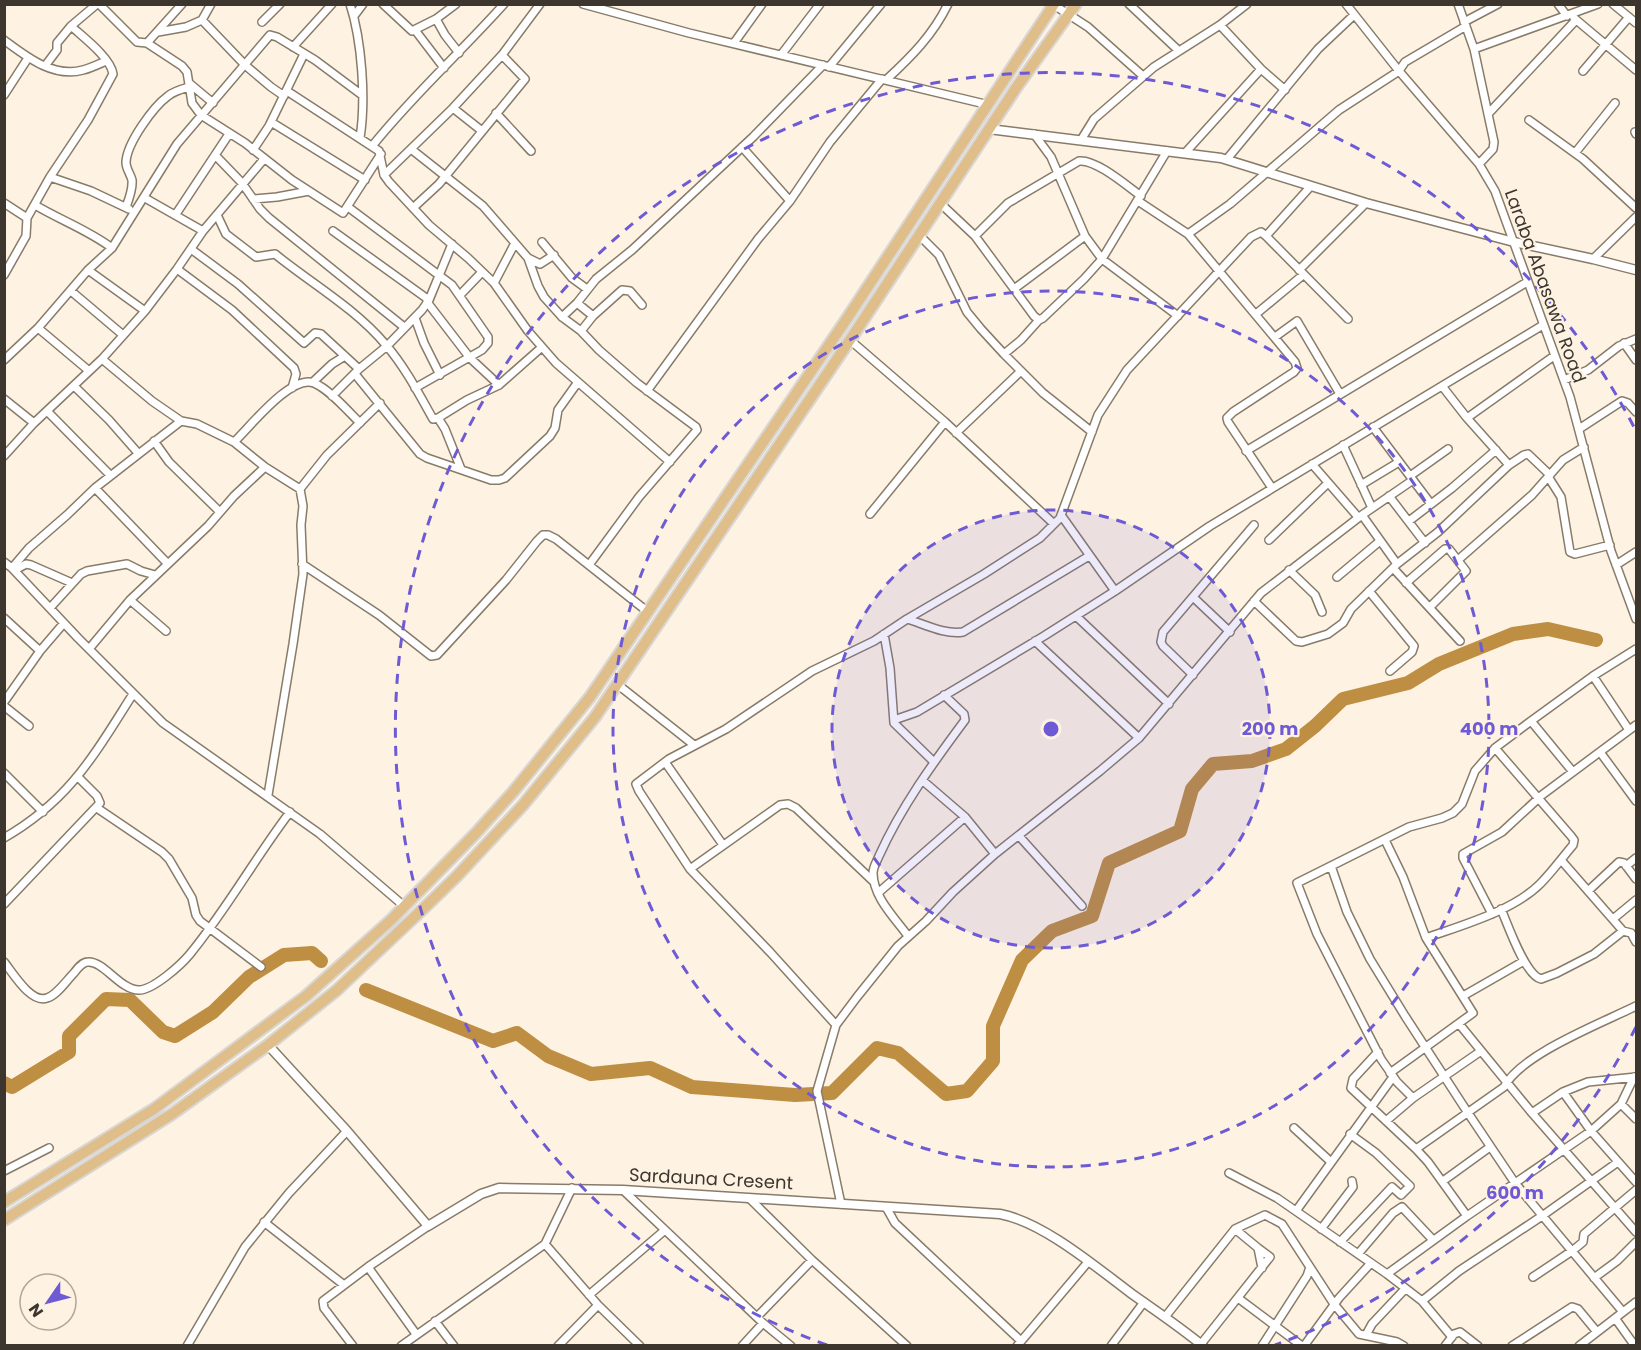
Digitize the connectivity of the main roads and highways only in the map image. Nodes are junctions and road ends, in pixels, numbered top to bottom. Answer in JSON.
{"nodes":[{"id":1,"x":1076,"y":4,"type":"edge"},
{"id":2,"x":1054,"y":5,"type":"edge"},
{"id":3,"x":4,"y":1202,"type":"edge"},
{"id":4,"x":4,"y":1220,"type":"edge"}],
"edges":[{"from":1,"to":4,"type":"main road"},
{"from":2,"to":3,"type":"main road"}]}
